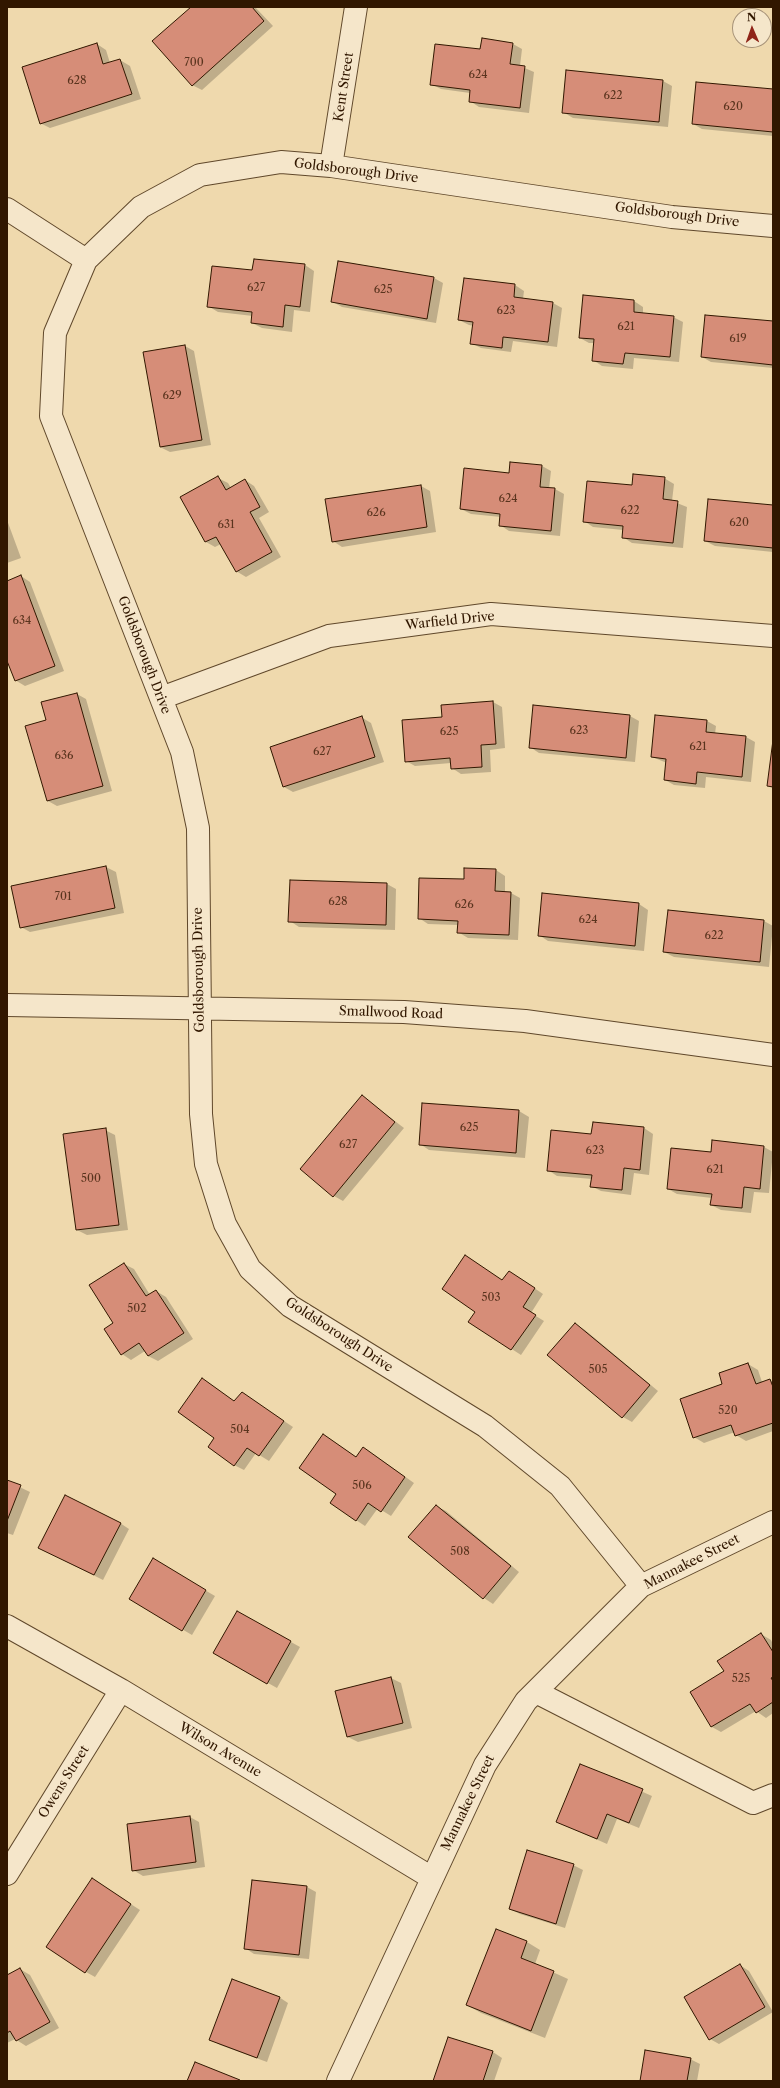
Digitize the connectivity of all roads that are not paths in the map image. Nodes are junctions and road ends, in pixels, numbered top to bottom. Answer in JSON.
{"nodes":[{"id":1,"x":356,"y":7,"type":"edge"},
{"id":2,"x":331,"y":166,"type":"junction"},
{"id":3,"x":7,"y":208,"type":"edge"},
{"id":4,"x":773,"y":226,"type":"edge"},
{"id":5,"x":86,"y":260,"type":"junction"},
{"id":6,"x":773,"y":636,"type":"edge"},
{"id":7,"x":161,"y":698,"type":"junction"},
{"id":8,"x":7,"y":1006,"type":"edge"},
{"id":9,"x":200,"y":1008,"type":"junction"},
{"id":10,"x":773,"y":1055,"type":"edge"},
{"id":11,"x":773,"y":1522,"type":"edge"},
{"id":12,"x":641,"y":1586,"type":"junction"},
{"id":13,"x":7,"y":1626,"type":"edge"},
{"id":14,"x":121,"y":1690,"type":"junction"},
{"id":15,"x":536,"y":1692,"type":"junction"},
{"id":16,"x":773,"y":1796,"type":"edge"},
{"id":17,"x":7,"y":1874,"type":"edge"},
{"id":18,"x":432,"y":1878,"type":"junction"},
{"id":19,"x":338,"y":2081,"type":"edge"}],
"edges":[{"from":1,"to":2,"type":"street","name":"Kent Street"},
{"from":2,"to":4,"type":"street","name":"Goldsborough Drive"},
{"from":2,"to":5,"type":"street","name":"Goldsborough Drive"},
{"from":3,"to":5,"type":"street"},
{"from":5,"to":7,"type":"street","name":"Goldsborough Drive"},
{"from":6,"to":7,"type":"street","name":"Warfield Drive"},
{"from":7,"to":9,"type":"street","name":"Goldsborough Drive"},
{"from":8,"to":9,"type":"street","name":"Smallwood Road"},
{"from":9,"to":10,"type":"street","name":"Smallwood Road"},
{"from":9,"to":12,"type":"street","name":"Goldsborough Drive"},
{"from":11,"to":12,"type":"street","name":"Mannakee Street"},
{"from":12,"to":15,"type":"street","name":"Mannakee Street"},
{"from":13,"to":14,"type":"street","name":"Wilson Avenue"},
{"from":14,"to":17,"type":"street","name":"Owens Street"},
{"from":14,"to":18,"type":"street","name":"Wilson Avenue"},
{"from":15,"to":16,"type":"street"},
{"from":15,"to":18,"type":"street","name":"Mannakee Street"},
{"from":18,"to":19,"type":"street","name":"Mannakee Street"}]}
